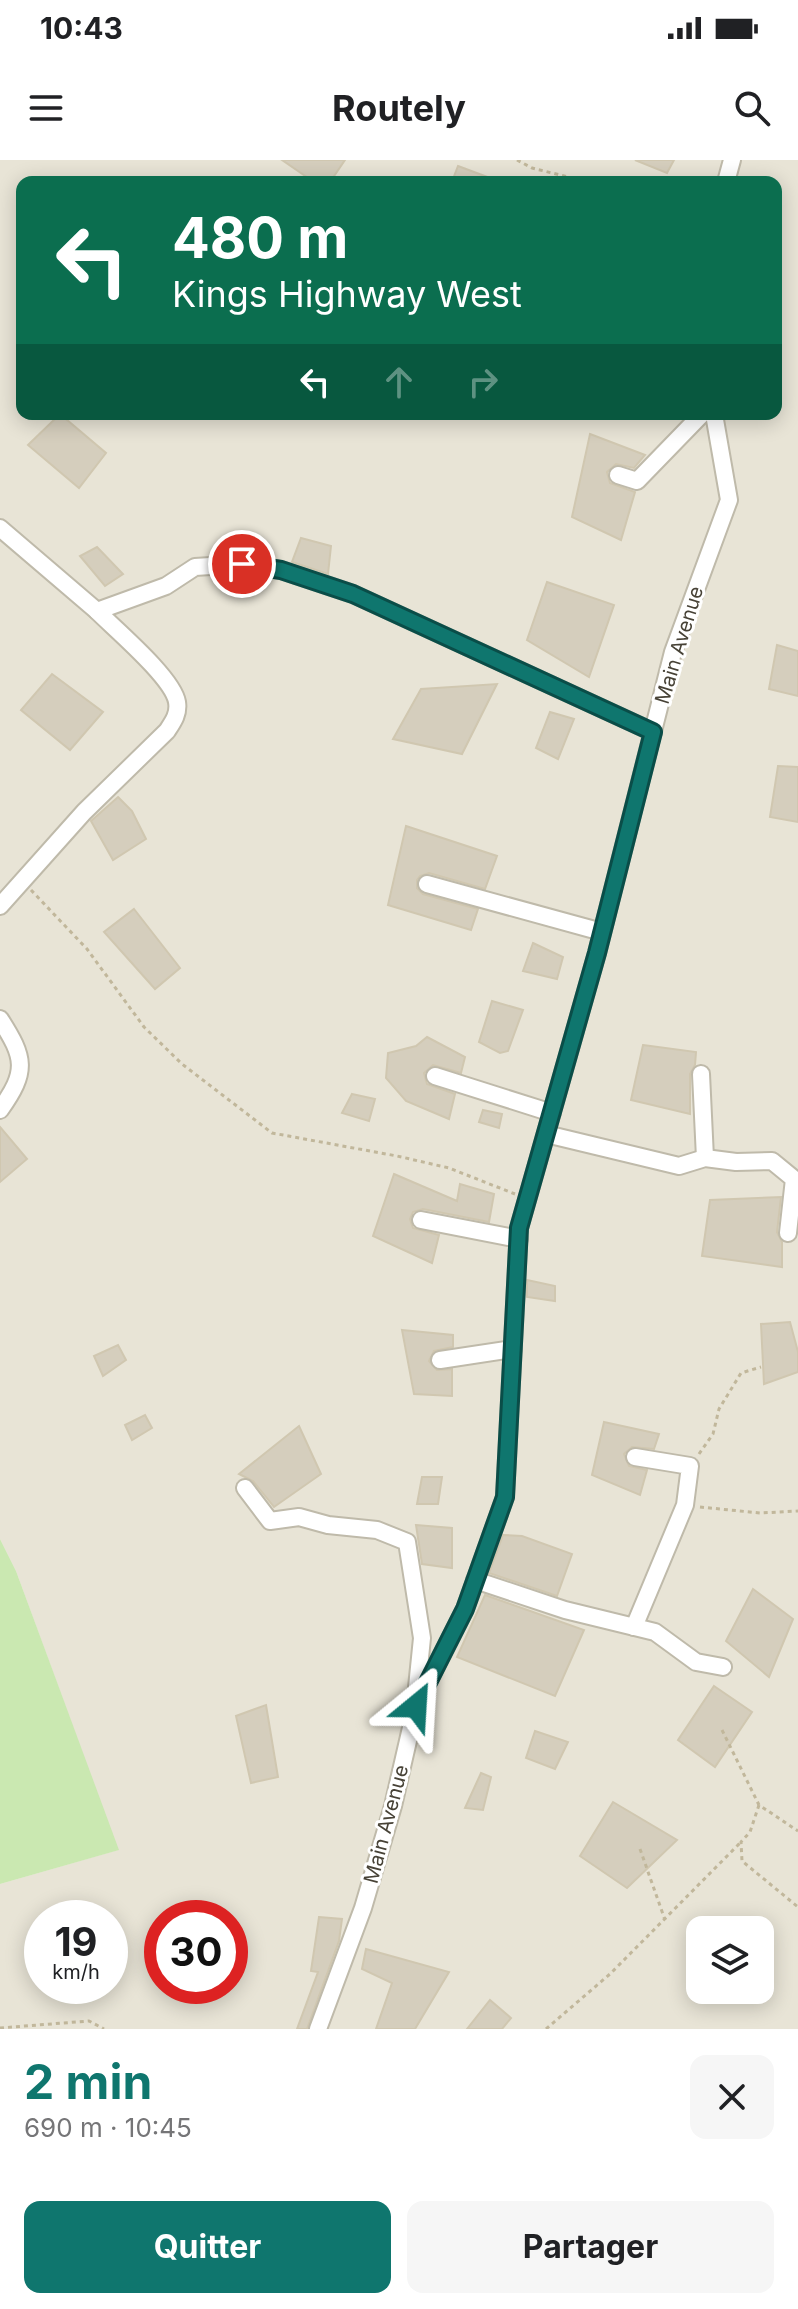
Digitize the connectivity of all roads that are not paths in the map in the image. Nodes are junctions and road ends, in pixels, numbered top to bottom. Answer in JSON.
{"nodes":[{"id":1,"x":696,"y":420,"type":"edge"},
{"id":2,"x":715,"y":420,"type":"edge"},
{"id":3,"x":618,"y":475,"type":"dead end"},
{"id":4,"x":0,"y":528,"type":"edge"},
{"id":5,"x":97,"y":611,"type":"junction"},
{"id":6,"x":653,"y":732,"type":"junction"},
{"id":7,"x":427,"y":884,"type":"dead end"},
{"id":8,"x":0,"y":906,"type":"edge"},
{"id":9,"x":602,"y":932,"type":"junction"},
{"id":10,"x":0,"y":1019,"type":"edge"},
{"id":11,"x":701,"y":1074,"type":"dead end"},
{"id":12,"x":435,"y":1076,"type":"dead end"},
{"id":13,"x":0,"y":1110,"type":"edge"},
{"id":14,"x":552,"y":1113,"type":"junction"},
{"id":15,"x":546,"y":1134,"type":"junction"},
{"id":16,"x":705,"y":1158,"type":"junction"},
{"id":17,"x":421,"y":1220,"type":"dead end"},
{"id":18,"x":788,"y":1233,"type":"dead end"},
{"id":19,"x":519,"y":1239,"type":"junction"},
{"id":20,"x":513,"y":1349,"type":"junction"},
{"id":21,"x":440,"y":1360,"type":"dead end"},
{"id":22,"x":635,"y":1457,"type":"dead end"},
{"id":23,"x":245,"y":1488,"type":"dead end"},
{"id":24,"x":475,"y":1580,"type":"junction"},
{"id":25,"x":634,"y":1627,"type":"junction"},
{"id":26,"x":723,"y":1667,"type":"dead end"},
{"id":27,"x":416,"y":1706,"type":"junction"},
{"id":28,"x":318,"y":2029,"type":"edge"}],
"edges":[{"from":1,"to":3,"type":"street"},
{"from":2,"to":6,"type":"street","name":"Main Avenue"},
{"from":4,"to":5,"type":"street"},
{"from":5,"to":6,"type":"street"},
{"from":5,"to":8,"type":"street"},
{"from":6,"to":9,"type":"street","name":"Main Avenue"},
{"from":7,"to":9,"type":"street"},
{"from":9,"to":14,"type":"street","name":"Main Avenue"},
{"from":10,"to":13,"type":"street"},
{"from":11,"to":16,"type":"street"},
{"from":12,"to":14,"type":"street"},
{"from":14,"to":15,"type":"street","name":"Main Avenue"},
{"from":15,"to":16,"type":"street"},
{"from":15,"to":19,"type":"street","name":"Main Avenue"},
{"from":16,"to":18,"type":"street"},
{"from":17,"to":19,"type":"street"},
{"from":19,"to":20,"type":"street","name":"Main Avenue"},
{"from":20,"to":21,"type":"street"},
{"from":20,"to":24,"type":"street","name":"Main Avenue"},
{"from":22,"to":25,"type":"street"},
{"from":23,"to":27,"type":"street"},
{"from":24,"to":25,"type":"street"},
{"from":24,"to":27,"type":"street","name":"Main Avenue"},
{"from":25,"to":26,"type":"street"},
{"from":27,"to":28,"type":"street","name":"Main Avenue"}]}
